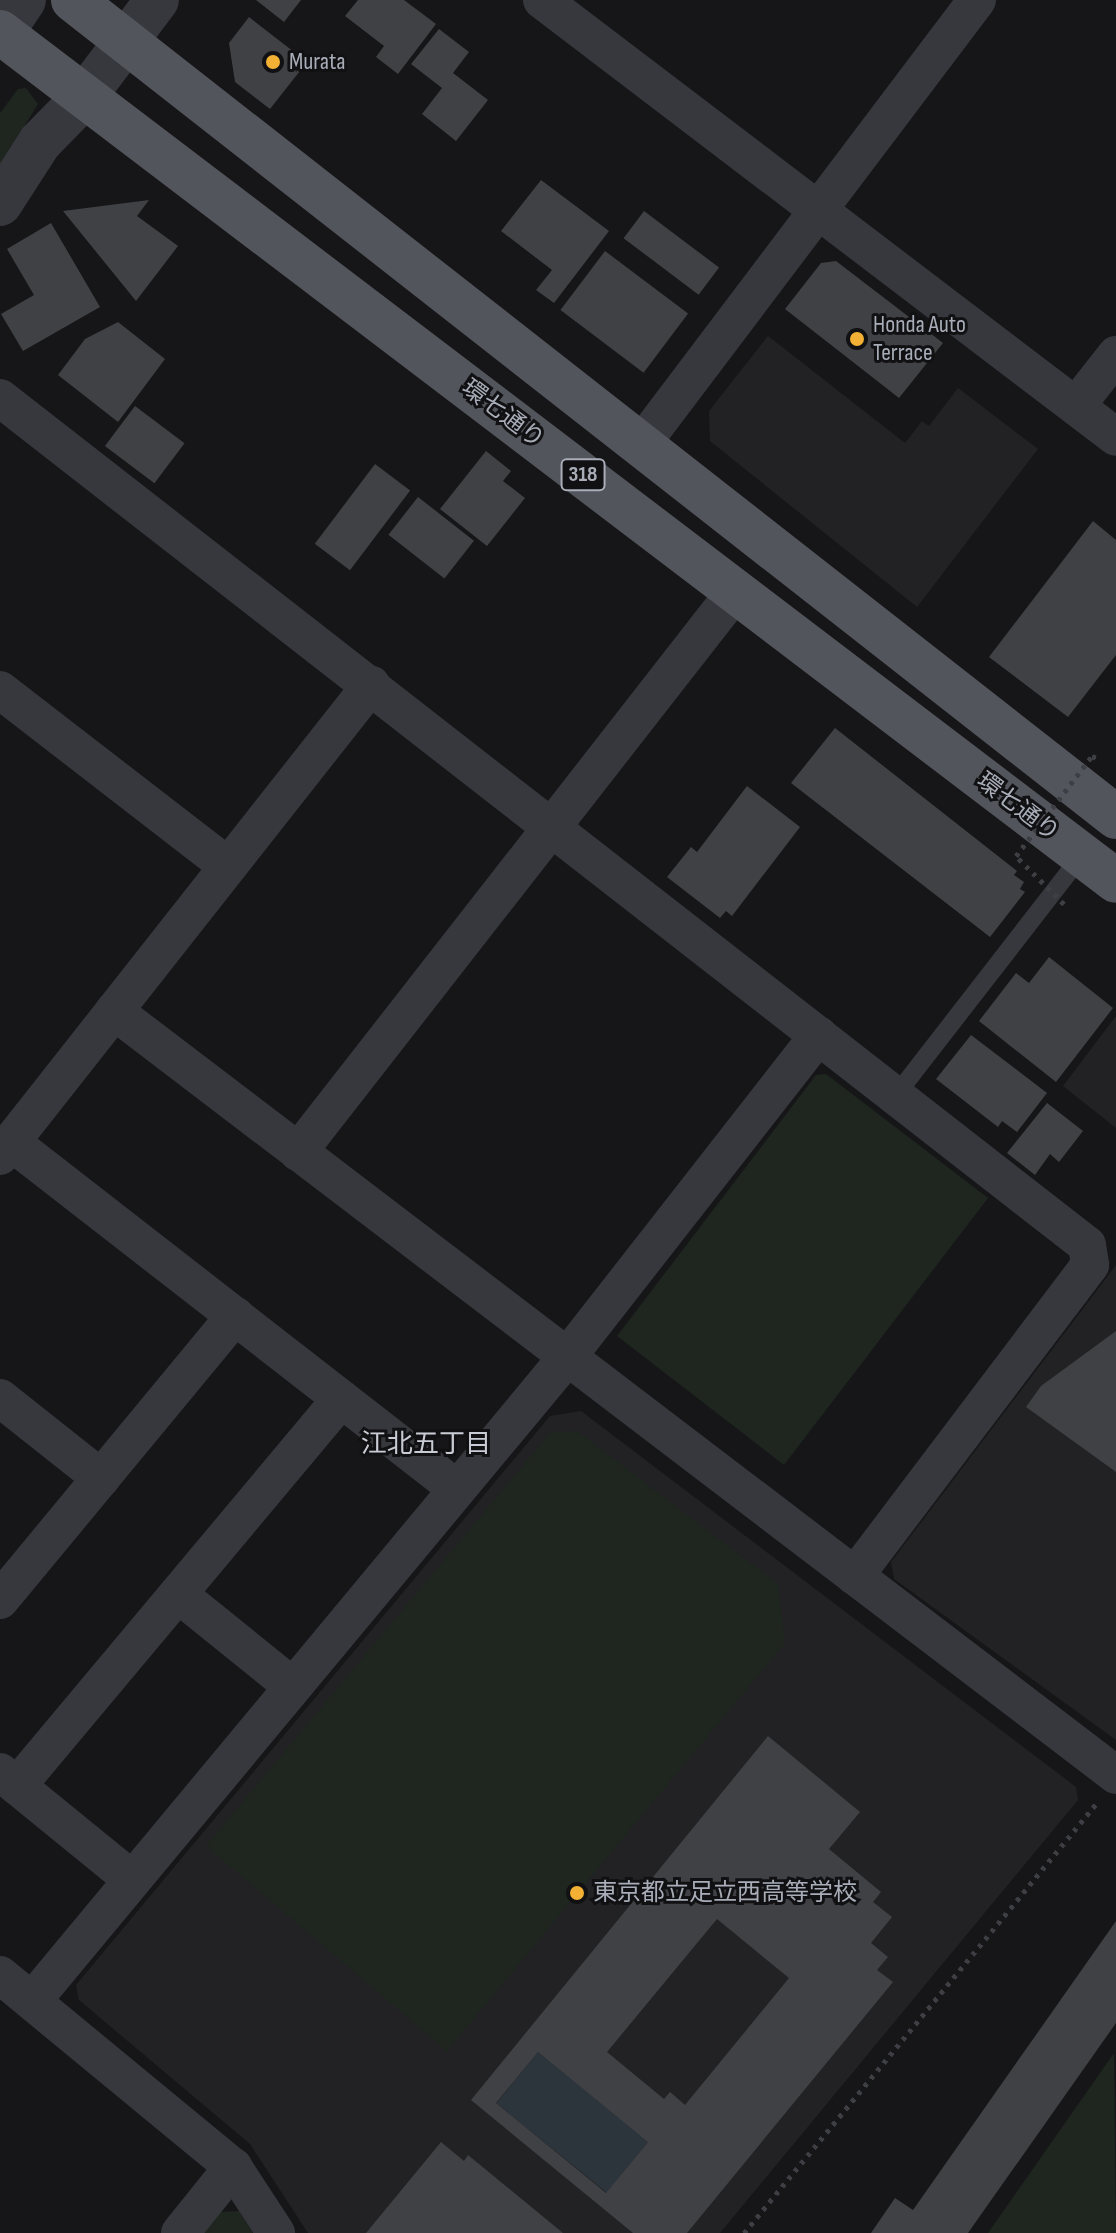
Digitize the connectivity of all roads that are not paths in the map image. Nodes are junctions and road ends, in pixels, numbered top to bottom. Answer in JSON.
{"nodes":[{"id":1,"x":73,"y":0,"type":"edge"},
{"id":2,"x":157,"y":0,"type":"edge"},
{"id":3,"x":542,"y":0,"type":"edge"},
{"id":4,"x":977,"y":0,"type":"edge"},
{"id":5,"x":6,"y":25,"type":"edge"},
{"id":6,"x":126,"y":40,"type":"junction"},
{"id":7,"x":84,"y":97,"type":"junction"},
{"id":8,"x":0,"y":204,"type":"edge"},
{"id":9,"x":822,"y":211,"type":"junction"},
{"id":10,"x":1116,"y":355,"type":"edge"},
{"id":11,"x":0,"y":398,"type":"edge"},
{"id":12,"x":1076,"y":406,"type":"junction"},
{"id":13,"x":1116,"y":437,"type":"edge"},
{"id":14,"x":640,"y":446,"type":"junction"},
{"id":15,"x":736,"y":591,"type":"junction"},
{"id":16,"x":371,"y":685,"type":"junction"},
{"id":17,"x":0,"y":690,"type":"edge"},
{"id":18,"x":1112,"y":813,"type":"edge"},
{"id":19,"x":552,"y":826,"type":"junction"},
{"id":20,"x":1082,"y":855,"type":"junction"},
{"id":21,"x":228,"y":866,"type":"junction"},
{"id":22,"x":1116,"y":881,"type":"edge"},
{"id":23,"x":1116,"y":898,"type":"edge"},
{"id":24,"x":114,"y":1011,"type":"junction"},
{"id":25,"x":819,"y":1035,"type":"junction"},
{"id":26,"x":896,"y":1095,"type":"junction"},
{"id":27,"x":6,"y":1149,"type":"edge"},
{"id":28,"x":298,"y":1152,"type":"junction"},
{"id":29,"x":235,"y":1316,"type":"junction"},
{"id":30,"x":568,"y":1356,"type":"junction"},
{"id":31,"x":0,"y":1398,"type":"edge"},
{"id":32,"x":341,"y":1399,"type":"junction"},
{"id":33,"x":101,"y":1478,"type":"junction"},
{"id":34,"x":456,"y":1488,"type":"junction"},
{"id":35,"x":855,"y":1576,"type":"junction"},
{"id":36,"x":178,"y":1594,"type":"junction"},
{"id":37,"x":0,"y":1600,"type":"edge"},
{"id":38,"x":292,"y":1686,"type":"junction"},
{"id":39,"x":9,"y":1779,"type":"edge"},
{"id":40,"x":1110,"y":1785,"type":"edge"},
{"id":41,"x":131,"y":1879,"type":"junction"},
{"id":42,"x":0,"y":1975,"type":"edge"},
{"id":43,"x":32,"y":2001,"type":"junction"},
{"id":44,"x":233,"y":2167,"type":"junction"},
{"id":45,"x":180,"y":2233,"type":"edge"},
{"id":46,"x":276,"y":2233,"type":"edge"}],
"edges":[{"from":1,"to":6,"type":"main road","number":"318"},
{"from":2,"to":6,"type":"street"},
{"from":3,"to":9,"type":"street"},
{"from":4,"to":9,"type":"street"},
{"from":5,"to":7,"type":"main road","name":"環七通り","number":"318"},
{"from":6,"to":7,"type":"street"},
{"from":6,"to":14,"type":"main road","number":"318"},
{"from":7,"to":8,"type":"street"},
{"from":7,"to":15,"type":"main road","name":"環七通り","number":"318"},
{"from":9,"to":12,"type":"street"},
{"from":9,"to":14,"type":"street"},
{"from":10,"to":12,"type":"street"},
{"from":11,"to":16,"type":"street"},
{"from":12,"to":13,"type":"street"},
{"from":14,"to":18,"type":"main road","number":"318"},
{"from":15,"to":19,"type":"street"},
{"from":15,"to":20,"type":"main road","name":"環七通り","number":"318"},
{"from":16,"to":19,"type":"street"},
{"from":16,"to":21,"type":"street"},
{"from":17,"to":21,"type":"street"},
{"from":19,"to":25,"type":"street"},
{"from":19,"to":28,"type":"street"},
{"from":20,"to":22,"type":"main road","name":"環七通り","number":"318"},
{"from":20,"to":23,"type":"main road","name":"環七通り","number":"318"},
{"from":20,"to":26,"type":"lane"},
{"from":21,"to":24,"type":"street"},
{"from":24,"to":27,"type":"street"},
{"from":24,"to":28,"type":"street"},
{"from":25,"to":26,"type":"street"},
{"from":25,"to":30,"type":"street"},
{"from":26,"to":35,"type":"street"},
{"from":27,"to":29,"type":"street"},
{"from":28,"to":30,"type":"street"},
{"from":29,"to":32,"type":"street"},
{"from":29,"to":33,"type":"street"},
{"from":30,"to":34,"type":"street"},
{"from":30,"to":35,"type":"street"},
{"from":31,"to":33,"type":"street"},
{"from":32,"to":34,"type":"street"},
{"from":32,"to":36,"type":"street"},
{"from":33,"to":37,"type":"street"},
{"from":34,"to":38,"type":"street"},
{"from":35,"to":40,"type":"street"},
{"from":36,"to":38,"type":"street"},
{"from":36,"to":39,"type":"street"},
{"from":38,"to":41,"type":"street"},
{"from":39,"to":41,"type":"street"},
{"from":41,"to":43,"type":"street"},
{"from":42,"to":43,"type":"street"},
{"from":43,"to":44,"type":"street"},
{"from":44,"to":45,"type":"street"},
{"from":44,"to":46,"type":"street"}]}
